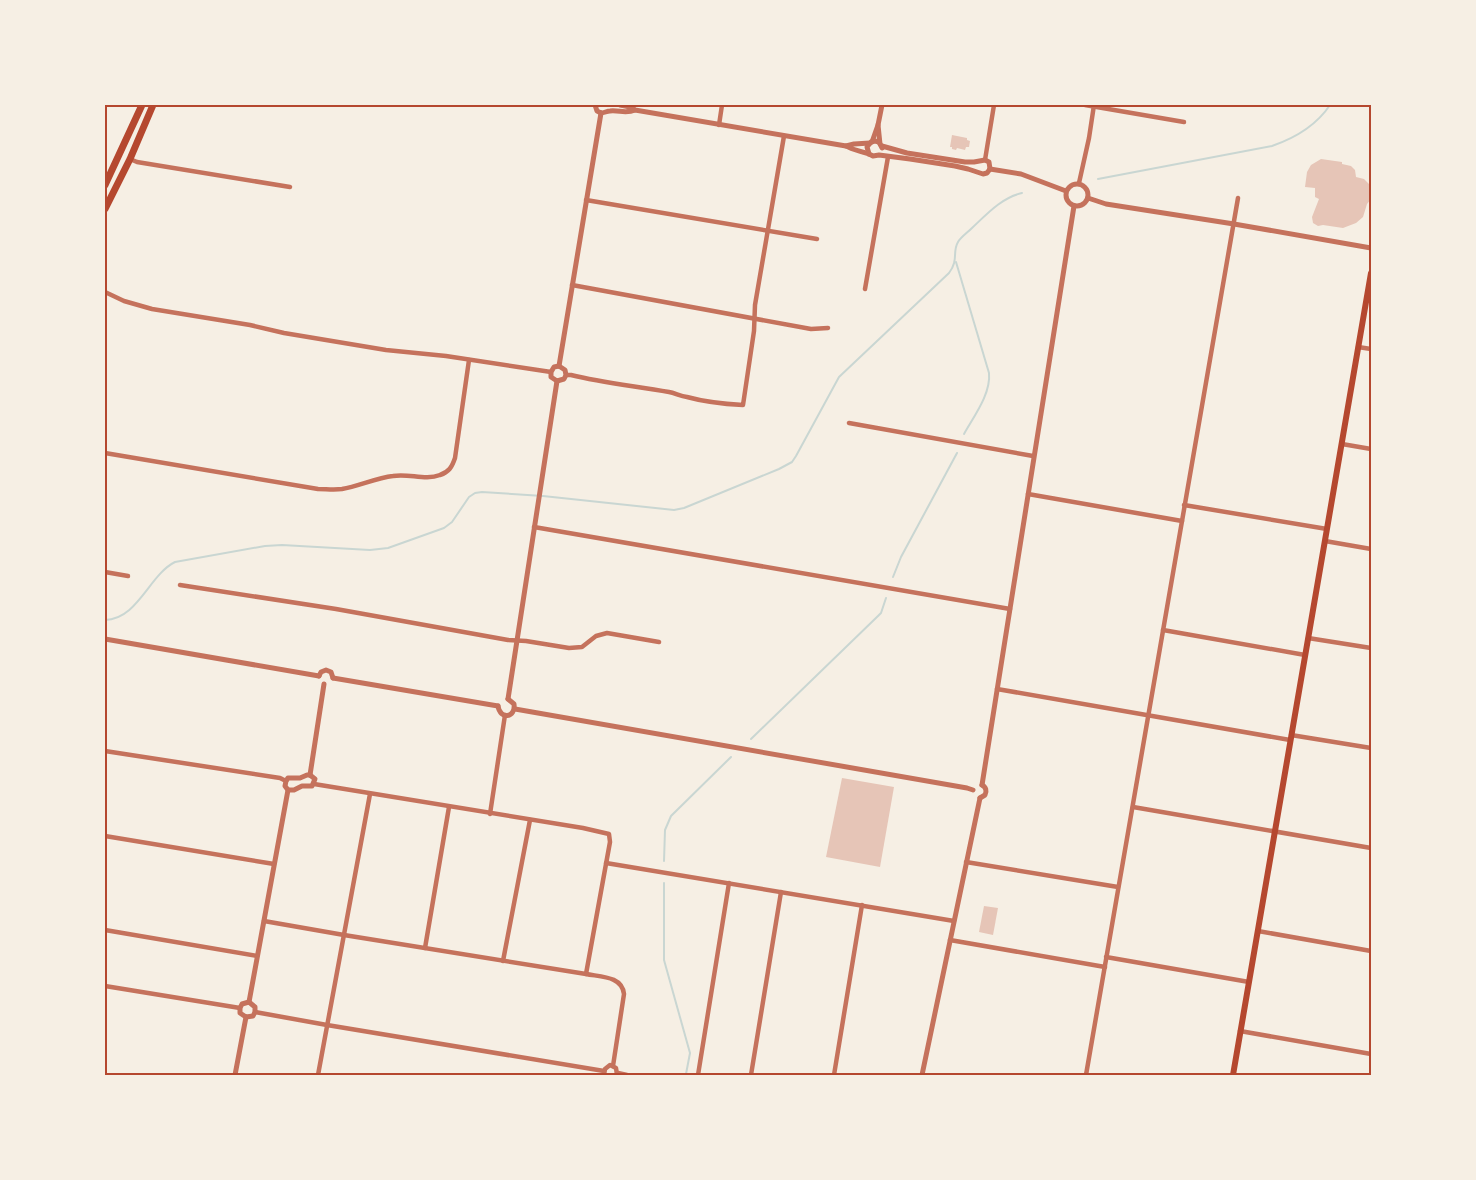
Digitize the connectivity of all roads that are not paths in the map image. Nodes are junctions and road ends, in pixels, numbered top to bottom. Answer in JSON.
{"nodes":[{"id":1,"x":142,"y":105,"type":"edge"},
{"id":2,"x":153,"y":105,"type":"edge"},
{"id":3,"x":595,"y":105,"type":"edge"},
{"id":4,"x":620,"y":105,"type":"edge"},
{"id":5,"x":722,"y":105,"type":"edge"},
{"id":6,"x":882,"y":105,"type":"edge"},
{"id":7,"x":994,"y":105,"type":"edge"},
{"id":8,"x":1085,"y":105,"type":"edge"},
{"id":9,"x":1094,"y":106,"type":"edge"},
{"id":10,"x":610,"y":108,"type":"edge"},
{"id":11,"x":635,"y":110,"type":"junction"},
{"id":12,"x":601,"y":113,"type":"junction"},
{"id":13,"x":1184,"y":122,"type":"dead end"},
{"id":14,"x":719,"y":125,"type":"junction"},
{"id":15,"x":878,"y":125,"type":"junction"},
{"id":16,"x":784,"y":136,"type":"junction"},
{"id":17,"x":871,"y":142,"type":"junction"},
{"id":18,"x":881,"y":145,"type":"junction"},
{"id":19,"x":846,"y":146,"type":"junction"},
{"id":20,"x":869,"y":154,"type":"junction"},
{"id":21,"x":879,"y":155,"type":"junction"},
{"id":22,"x":888,"y":157,"type":"junction"},
{"id":23,"x":130,"y":159,"type":"junction"},
{"id":24,"x":981,"y":161,"type":"junction"},
{"id":25,"x":990,"y":169,"type":"junction"},
{"id":26,"x":978,"y":172,"type":"junction"},
{"id":27,"x":1079,"y":183,"type":"junction"},
{"id":28,"x":105,"y":185,"type":"edge"},
{"id":29,"x":290,"y":187,"type":"dead end"},
{"id":30,"x":1066,"y":191,"type":"junction"},
{"id":31,"x":1088,"y":198,"type":"junction"},
{"id":32,"x":1238,"y":198,"type":"dead end"},
{"id":33,"x":586,"y":200,"type":"junction"},
{"id":34,"x":1074,"y":206,"type":"junction"},
{"id":35,"x":105,"y":209,"type":"edge"},
{"id":36,"x":1234,"y":224,"type":"junction"},
{"id":37,"x":768,"y":232,"type":"junction"},
{"id":38,"x":817,"y":239,"type":"dead end"},
{"id":39,"x":1371,"y":249,"type":"edge"},
{"id":40,"x":1371,"y":273,"type":"edge"},
{"id":41,"x":572,"y":285,"type":"junction"},
{"id":42,"x":865,"y":289,"type":"dead end"},
{"id":43,"x":105,"y":292,"type":"edge"},
{"id":44,"x":754,"y":319,"type":"junction"},
{"id":45,"x":828,"y":328,"type":"dead end"},
{"id":46,"x":1358,"y":346,"type":"junction"},
{"id":47,"x":1371,"y":349,"type":"edge"},
{"id":48,"x":470,"y":360,"type":"junction"},
{"id":49,"x":559,"y":366,"type":"junction"},
{"id":50,"x":551,"y":372,"type":"junction"},
{"id":51,"x":566,"y":375,"type":"junction"},
{"id":52,"x":557,"y":381,"type":"junction"},
{"id":53,"x":849,"y":423,"type":"dead end"},
{"id":54,"x":1341,"y":444,"type":"junction"},
{"id":55,"x":1371,"y":449,"type":"edge"},
{"id":56,"x":105,"y":453,"type":"edge"},
{"id":57,"x":1034,"y":456,"type":"junction"},
{"id":58,"x":1028,"y":494,"type":"junction"},
{"id":59,"x":1184,"y":506,"type":"junction"},
{"id":60,"x":1182,"y":521,"type":"junction"},
{"id":61,"x":534,"y":527,"type":"junction"},
{"id":62,"x":1327,"y":529,"type":"junction"},
{"id":63,"x":1325,"y":541,"type":"junction"},
{"id":64,"x":1371,"y":549,"type":"edge"},
{"id":65,"x":105,"y":572,"type":"edge"},
{"id":66,"x":128,"y":576,"type":"dead end"},
{"id":67,"x":180,"y":585,"type":"dead end"},
{"id":68,"x":1010,"y":609,"type":"junction"},
{"id":69,"x":1163,"y":630,"type":"junction"},
{"id":70,"x":1308,"y":638,"type":"junction"},
{"id":71,"x":105,"y":639,"type":"edge"},
{"id":72,"x":517,"y":641,"type":"junction"},
{"id":73,"x":659,"y":642,"type":"dead end"},
{"id":74,"x":1371,"y":648,"type":"edge"},
{"id":75,"x":1305,"y":655,"type":"junction"},
{"id":76,"x":319,"y":676,"type":"junction"},
{"id":77,"x":333,"y":678,"type":"junction"},
{"id":78,"x":324,"y":684,"type":"junction"},
{"id":79,"x":998,"y":689,"type":"junction"},
{"id":80,"x":508,"y":699,"type":"junction"},
{"id":81,"x":498,"y":706,"type":"junction"},
{"id":82,"x":514,"y":709,"type":"junction"},
{"id":83,"x":505,"y":715,"type":"junction"},
{"id":84,"x":1148,"y":715,"type":"junction"},
{"id":85,"x":1291,"y":737,"type":"junction"},
{"id":86,"x":1371,"y":748,"type":"edge"},
{"id":87,"x":105,"y":751,"type":"edge"},
{"id":88,"x":310,"y":775,"type":"junction"},
{"id":89,"x":286,"y":781,"type":"junction"},
{"id":90,"x":314,"y":784,"type":"junction"},
{"id":91,"x":982,"y":785,"type":"junction"},
{"id":92,"x":288,"y":790,"type":"junction"},
{"id":93,"x":973,"y":790,"type":"junction"},
{"id":94,"x":370,"y":794,"type":"junction"},
{"id":95,"x":980,"y":798,"type":"junction"},
{"id":96,"x":449,"y":807,"type":"junction"},
{"id":97,"x":1133,"y":807,"type":"junction"},
{"id":98,"x":490,"y":814,"type":"junction"},
{"id":99,"x":530,"y":820,"type":"junction"},
{"id":100,"x":1275,"y":831,"type":"junction"},
{"id":101,"x":105,"y":836,"type":"edge"},
{"id":102,"x":1371,"y":848,"type":"edge"},
{"id":103,"x":966,"y":862,"type":"junction"},
{"id":104,"x":606,"y":863,"type":"junction"},
{"id":105,"x":274,"y":864,"type":"junction"},
{"id":106,"x":729,"y":883,"type":"junction"},
{"id":107,"x":1118,"y":887,"type":"junction"},
{"id":108,"x":781,"y":892,"type":"junction"},
{"id":109,"x":862,"y":905,"type":"junction"},
{"id":110,"x":264,"y":921,"type":"junction"},
{"id":111,"x":954,"y":921,"type":"junction"},
{"id":112,"x":105,"y":930,"type":"edge"},
{"id":113,"x":1258,"y":931,"type":"junction"},
{"id":114,"x":344,"y":935,"type":"junction"},
{"id":115,"x":950,"y":940,"type":"junction"},
{"id":116,"x":425,"y":948,"type":"junction"},
{"id":117,"x":1371,"y":951,"type":"edge"},
{"id":118,"x":257,"y":956,"type":"junction"},
{"id":119,"x":1106,"y":957,"type":"junction"},
{"id":120,"x":503,"y":961,"type":"junction"},
{"id":121,"x":1105,"y":967,"type":"junction"},
{"id":122,"x":586,"y":974,"type":"junction"},
{"id":123,"x":1249,"y":982,"type":"junction"},
{"id":124,"x":105,"y":986,"type":"edge"},
{"id":125,"x":249,"y":1002,"type":"junction"},
{"id":126,"x":240,"y":1008,"type":"junction"},
{"id":127,"x":255,"y":1012,"type":"junction"},
{"id":128,"x":246,"y":1017,"type":"junction"},
{"id":129,"x":327,"y":1025,"type":"junction"},
{"id":130,"x":1240,"y":1031,"type":"junction"},
{"id":131,"x":1371,"y":1054,"type":"edge"},
{"id":132,"x":613,"y":1066,"type":"junction"},
{"id":133,"x":604,"y":1073,"type":"edge"},
{"id":134,"x":617,"y":1074,"type":"edge"},
{"id":135,"x":235,"y":1075,"type":"edge"},
{"id":136,"x":318,"y":1075,"type":"edge"},
{"id":137,"x":627,"y":1075,"type":"edge"},
{"id":138,"x":698,"y":1075,"type":"edge"},
{"id":139,"x":751,"y":1075,"type":"edge"},
{"id":140,"x":834,"y":1075,"type":"edge"},
{"id":141,"x":922,"y":1075,"type":"edge"},
{"id":142,"x":1086,"y":1075,"type":"edge"},
{"id":143,"x":1233,"y":1075,"type":"edge"}],
"edges":[{"from":1,"to":28,"type":"main road"},
{"from":2,"to":23,"type":"main road"},
{"from":3,"to":12,"type":"street"},
{"from":4,"to":11,"type":"street"},
{"from":5,"to":14,"type":"street"},
{"from":6,"to":15,"type":"street"},
{"from":7,"to":24,"type":"street"},
{"from":8,"to":9,"type":"street"},
{"from":9,"to":13,"type":"street"},
{"from":9,"to":27,"type":"street"},
{"from":10,"to":11,"type":"street"},
{"from":10,"to":12,"type":"street"},
{"from":11,"to":14,"type":"street"},
{"from":12,"to":33,"type":"street"},
{"from":14,"to":16,"type":"street"},
{"from":15,"to":17,"type":"street"},
{"from":15,"to":18,"type":"street"},
{"from":16,"to":19,"type":"street"},
{"from":16,"to":37,"type":"street"},
{"from":17,"to":18,"type":"street"},
{"from":17,"to":19,"type":"street"},
{"from":17,"to":20,"type":"street"},
{"from":18,"to":21,"type":"street"},
{"from":18,"to":24,"type":"street"},
{"from":19,"to":20,"type":"street"},
{"from":20,"to":21,"type":"street"},
{"from":21,"to":22,"type":"street"},
{"from":22,"to":26,"type":"street"},
{"from":22,"to":42,"type":"street"},
{"from":23,"to":29,"type":"street"},
{"from":23,"to":35,"type":"main road"},
{"from":24,"to":25,"type":"street"},
{"from":24,"to":26,"type":"street"},
{"from":25,"to":26,"type":"street"},
{"from":25,"to":30,"type":"street"},
{"from":27,"to":30,"type":"street"},
{"from":27,"to":31,"type":"street"},
{"from":30,"to":34,"type":"street"},
{"from":31,"to":34,"type":"street"},
{"from":31,"to":36,"type":"street"},
{"from":32,"to":36,"type":"street"},
{"from":33,"to":37,"type":"street"},
{"from":33,"to":41,"type":"street"},
{"from":34,"to":57,"type":"street"},
{"from":36,"to":39,"type":"street"},
{"from":36,"to":59,"type":"street"},
{"from":37,"to":38,"type":"street"},
{"from":37,"to":44,"type":"street"},
{"from":40,"to":46,"type":"main road"},
{"from":41,"to":44,"type":"street"},
{"from":41,"to":49,"type":"street"},
{"from":43,"to":48,"type":"street"},
{"from":44,"to":45,"type":"street"},
{"from":44,"to":51,"type":"street"},
{"from":46,"to":47,"type":"street"},
{"from":46,"to":54,"type":"main road"},
{"from":48,"to":50,"type":"street"},
{"from":48,"to":56,"type":"street"},
{"from":49,"to":50,"type":"street"},
{"from":49,"to":51,"type":"street"},
{"from":50,"to":52,"type":"street"},
{"from":51,"to":52,"type":"street"},
{"from":52,"to":61,"type":"street"},
{"from":53,"to":57,"type":"street"},
{"from":54,"to":55,"type":"street"},
{"from":54,"to":62,"type":"main road"},
{"from":57,"to":58,"type":"street"},
{"from":58,"to":60,"type":"street"},
{"from":58,"to":68,"type":"street"},
{"from":59,"to":60,"type":"street"},
{"from":59,"to":62,"type":"street"},
{"from":60,"to":69,"type":"street"},
{"from":61,"to":68,"type":"street"},
{"from":61,"to":72,"type":"street"},
{"from":62,"to":63,"type":"main road"},
{"from":63,"to":64,"type":"street"},
{"from":63,"to":70,"type":"main road"},
{"from":65,"to":66,"type":"street"},
{"from":67,"to":72,"type":"street"},
{"from":68,"to":79,"type":"street"},
{"from":69,"to":75,"type":"street"},
{"from":69,"to":84,"type":"street"},
{"from":70,"to":74,"type":"street"},
{"from":70,"to":75,"type":"main road"},
{"from":71,"to":76,"type":"street"},
{"from":72,"to":73,"type":"street"},
{"from":72,"to":80,"type":"street"},
{"from":75,"to":85,"type":"main road"},
{"from":76,"to":77,"type":"street"},
{"from":76,"to":78,"type":"street"},
{"from":77,"to":78,"type":"street"},
{"from":77,"to":81,"type":"street"},
{"from":78,"to":88,"type":"street"},
{"from":79,"to":84,"type":"street"},
{"from":79,"to":91,"type":"street"},
{"from":80,"to":81,"type":"street"},
{"from":80,"to":82,"type":"street"},
{"from":81,"to":83,"type":"street"},
{"from":82,"to":83,"type":"street"},
{"from":82,"to":93,"type":"street"},
{"from":83,"to":98,"type":"street"},
{"from":84,"to":85,"type":"street"},
{"from":84,"to":97,"type":"street"},
{"from":85,"to":86,"type":"street"},
{"from":85,"to":100,"type":"main road"},
{"from":87,"to":89,"type":"street"},
{"from":88,"to":89,"type":"street"},
{"from":88,"to":90,"type":"street"},
{"from":89,"to":92,"type":"street"},
{"from":90,"to":92,"type":"street"},
{"from":90,"to":94,"type":"street"},
{"from":91,"to":93,"type":"street"},
{"from":91,"to":95,"type":"street"},
{"from":92,"to":105,"type":"street"},
{"from":93,"to":95,"type":"street"},
{"from":94,"to":96,"type":"street"},
{"from":94,"to":114,"type":"street"},
{"from":95,"to":103,"type":"street"},
{"from":96,"to":98,"type":"street"},
{"from":96,"to":116,"type":"street"},
{"from":97,"to":100,"type":"street"},
{"from":97,"to":107,"type":"street"},
{"from":98,"to":99,"type":"street"},
{"from":99,"to":104,"type":"street"},
{"from":99,"to":120,"type":"street"},
{"from":100,"to":102,"type":"street"},
{"from":100,"to":113,"type":"main road"},
{"from":101,"to":105,"type":"street"},
{"from":103,"to":107,"type":"street"},
{"from":103,"to":111,"type":"street"},
{"from":104,"to":106,"type":"street"},
{"from":104,"to":122,"type":"street"},
{"from":105,"to":110,"type":"street"},
{"from":106,"to":108,"type":"street"},
{"from":106,"to":138,"type":"street"},
{"from":107,"to":119,"type":"street"},
{"from":108,"to":109,"type":"street"},
{"from":108,"to":139,"type":"street"},
{"from":109,"to":111,"type":"street"},
{"from":109,"to":140,"type":"street"},
{"from":110,"to":114,"type":"street"},
{"from":110,"to":118,"type":"street"},
{"from":111,"to":115,"type":"street"},
{"from":112,"to":118,"type":"street"},
{"from":113,"to":117,"type":"street"},
{"from":113,"to":123,"type":"main road"},
{"from":114,"to":116,"type":"street"},
{"from":114,"to":129,"type":"street"},
{"from":115,"to":121,"type":"street"},
{"from":115,"to":141,"type":"street"},
{"from":116,"to":120,"type":"street"},
{"from":118,"to":125,"type":"street"},
{"from":119,"to":121,"type":"street"},
{"from":119,"to":123,"type":"street"},
{"from":120,"to":122,"type":"street"},
{"from":121,"to":142,"type":"street"},
{"from":122,"to":132,"type":"street"},
{"from":123,"to":130,"type":"main road"},
{"from":124,"to":126,"type":"street"},
{"from":125,"to":126,"type":"street"},
{"from":125,"to":127,"type":"street"},
{"from":126,"to":128,"type":"street"},
{"from":127,"to":128,"type":"street"},
{"from":127,"to":129,"type":"street"},
{"from":128,"to":135,"type":"street"},
{"from":129,"to":133,"type":"street"},
{"from":129,"to":136,"type":"street"},
{"from":130,"to":131,"type":"street"},
{"from":130,"to":143,"type":"main road"},
{"from":132,"to":133,"type":"street"},
{"from":132,"to":134,"type":"street"},
{"from":134,"to":137,"type":"street"}]}
